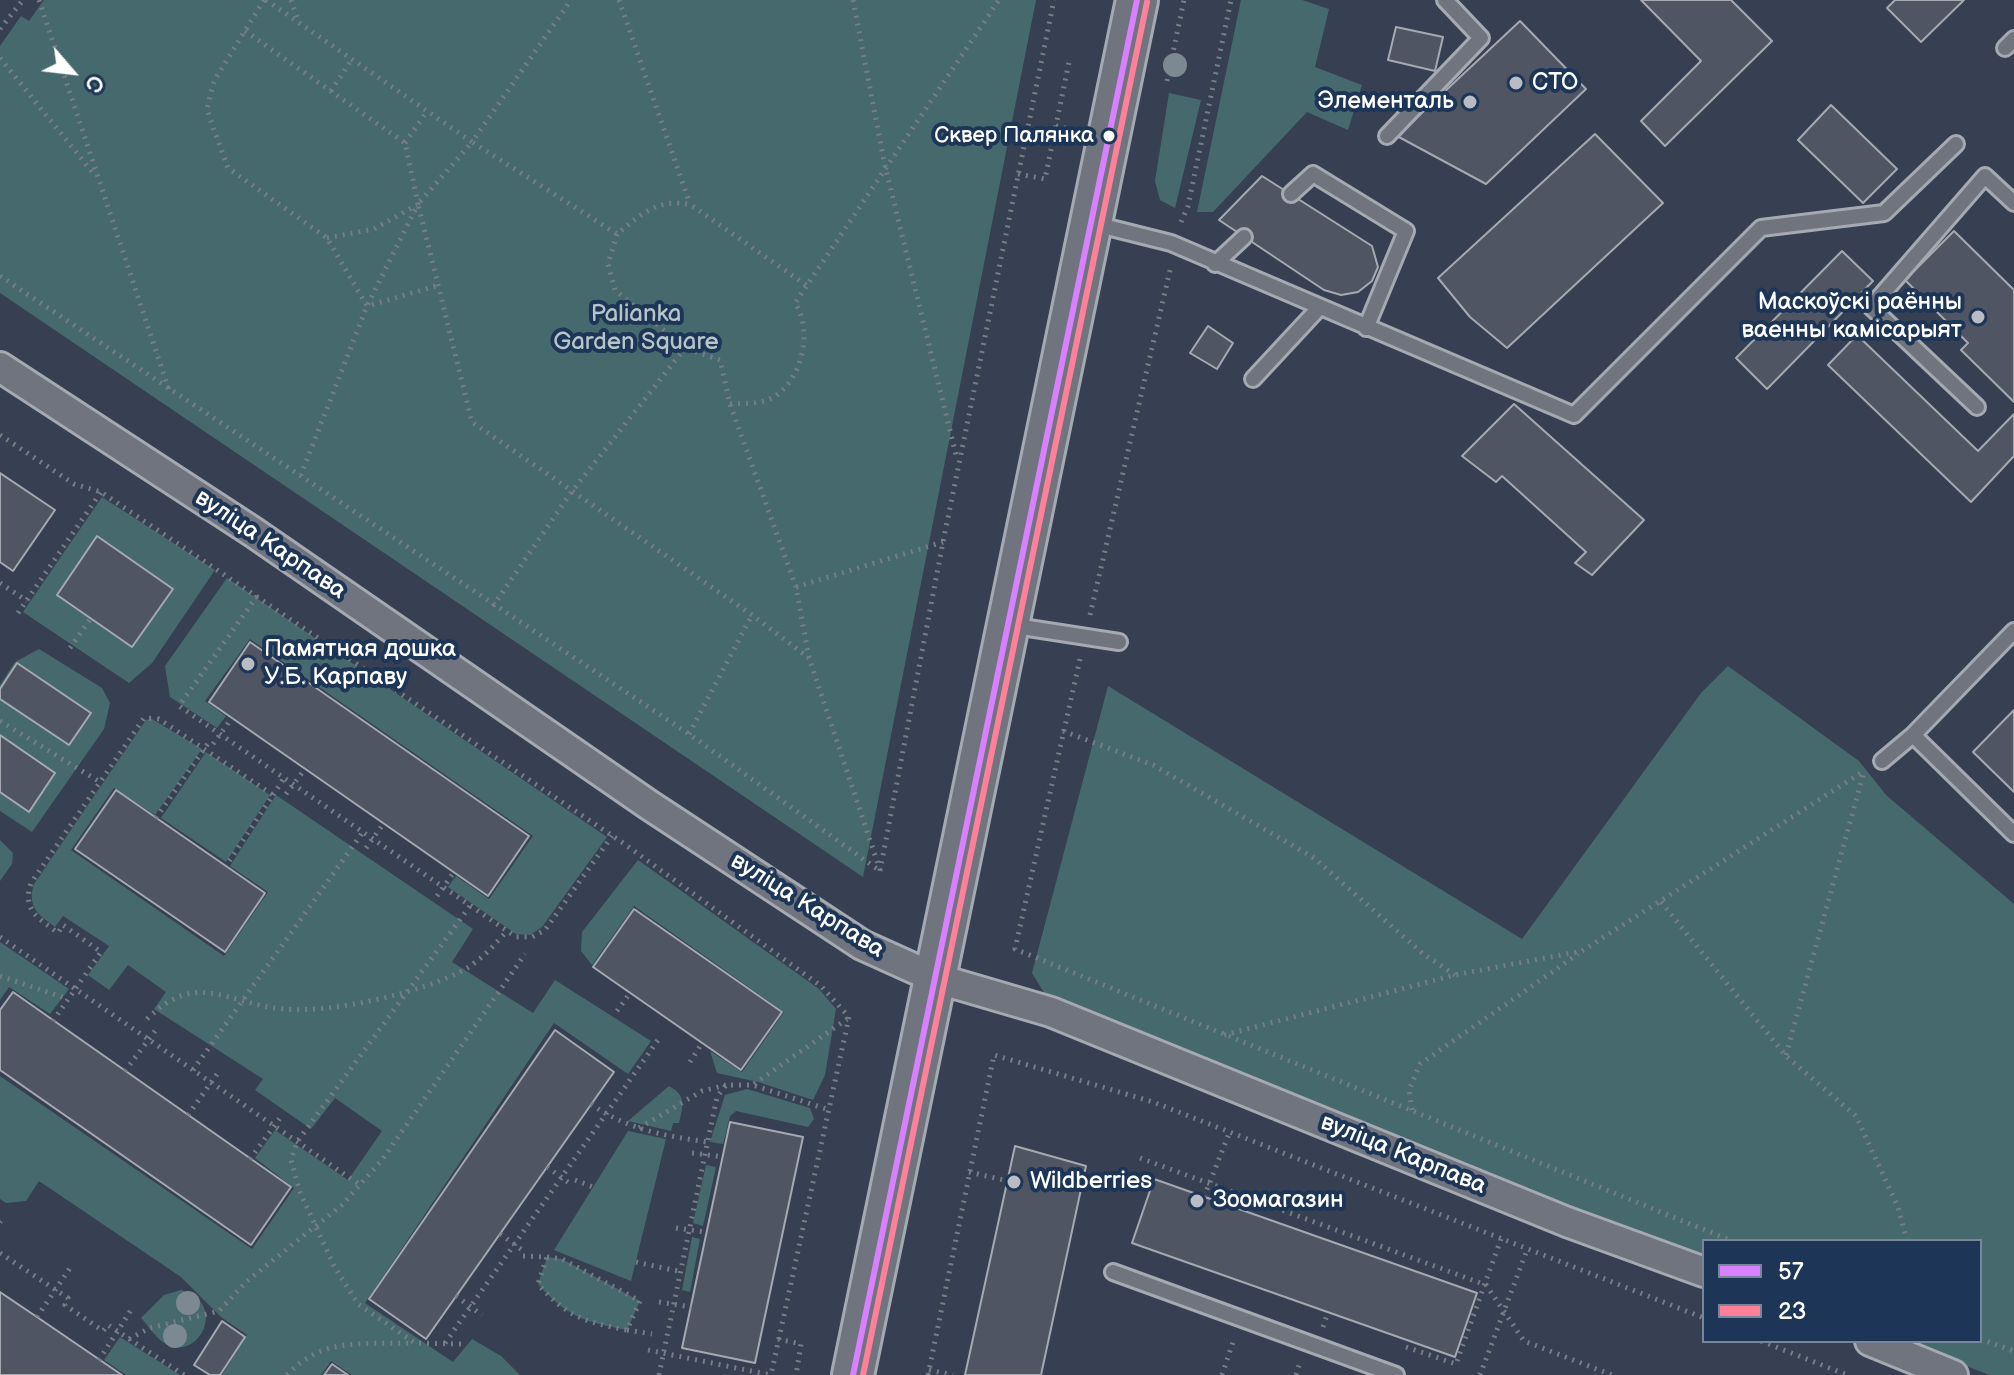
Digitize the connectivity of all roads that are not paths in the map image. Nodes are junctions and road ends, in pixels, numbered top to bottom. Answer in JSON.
{"nodes":[{"id":1,"x":1137,"y":0,"type":"edge"},
{"id":2,"x":1445,"y":0,"type":"edge"},
{"id":3,"x":1387,"y":136,"type":"dead end"},
{"id":4,"x":1956,"y":144,"type":"dead end"},
{"id":5,"x":1291,"y":194,"type":"dead end"},
{"id":6,"x":2014,"y":203,"type":"edge"},
{"id":7,"x":1091,"y":223,"type":"junction"},
{"id":8,"x":1244,"y":237,"type":"dead end"},
{"id":9,"x":1215,"y":264,"type":"junction"},
{"id":10,"x":1319,"y":308,"type":"junction"},
{"id":11,"x":1366,"y":328,"type":"junction"},
{"id":12,"x":0,"y":367,"type":"edge"},
{"id":13,"x":1253,"y":379,"type":"dead end"},
{"id":14,"x":1977,"y":407,"type":"dead end"},
{"id":15,"x":1008,"y":625,"type":"junction"},
{"id":16,"x":2014,"y":631,"type":"edge"},
{"id":17,"x":1119,"y":642,"type":"dead end"},
{"id":18,"x":1913,"y":735,"type":"junction"},
{"id":19,"x":1882,"y":761,"type":"road end"},
{"id":20,"x":2014,"y":834,"type":"edge"},
{"id":21,"x":935,"y":978,"type":"junction"},
{"id":22,"x":1702,"y":1271,"type":"edge"},
{"id":23,"x":1113,"y":1272,"type":"dead end"},
{"id":24,"x":1875,"y":1343,"type":"edge"},
{"id":25,"x":853,"y":1375,"type":"edge"},
{"id":26,"x":1396,"y":1375,"type":"edge"},
{"id":27,"x":1953,"y":1375,"type":"edge"}],
"edges":[{"from":1,"to":7,"type":"main road"},
{"from":2,"to":3,"type":"lane"},
{"from":4,"to":11,"type":"lane"},
{"from":5,"to":11,"type":"lane"},
{"from":6,"to":14,"type":"lane"},
{"from":7,"to":9,"type":"lane"},
{"from":7,"to":15,"type":"main road"},
{"from":8,"to":9,"type":"lane"},
{"from":9,"to":10,"type":"lane"},
{"from":10,"to":11,"type":"lane"},
{"from":10,"to":13,"type":"lane"},
{"from":12,"to":21,"type":"street","name":"вуліца Карпава"},
{"from":15,"to":17,"type":"lane"},
{"from":15,"to":21,"type":"main road"},
{"from":16,"to":18,"type":"lane"},
{"from":18,"to":19,"type":"lane"},
{"from":18,"to":20,"type":"lane"},
{"from":21,"to":22,"type":"street","name":"вуліца Карпава"},
{"from":21,"to":25,"type":"main road"},
{"from":23,"to":26,"type":"lane"},
{"from":24,"to":27,"type":"street"}]}
